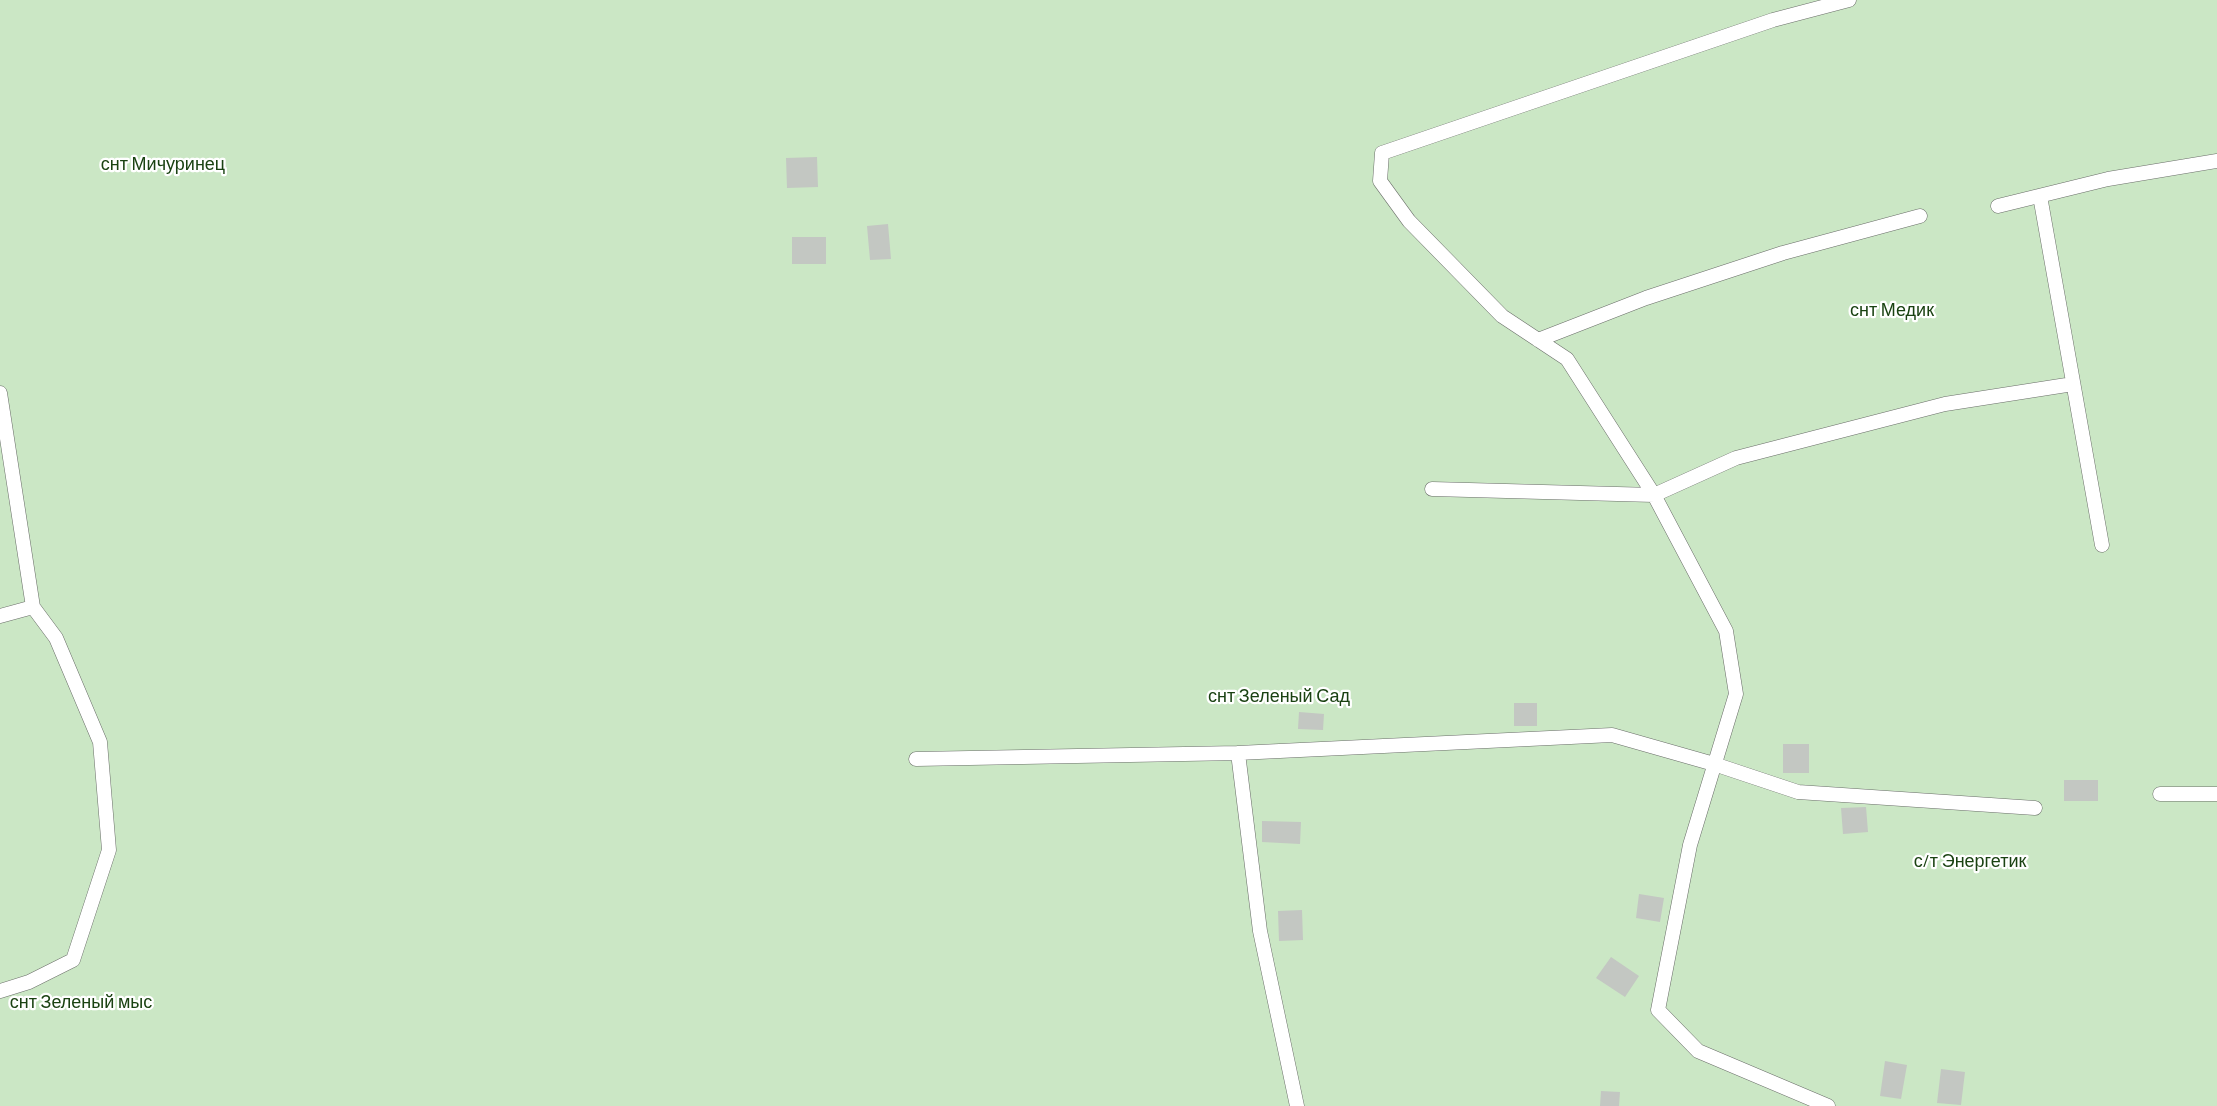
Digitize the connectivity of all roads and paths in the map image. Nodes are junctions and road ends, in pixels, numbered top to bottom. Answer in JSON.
{"nodes":[{"id":1,"x":1849,"y":0,"type":"edge"},
{"id":2,"x":2217,"y":161,"type":"edge"},
{"id":3,"x":2040,"y":196,"type":"junction"},
{"id":4,"x":1998,"y":206,"type":"dead end"},
{"id":5,"x":1920,"y":216,"type":"dead end"},
{"id":6,"x":1538,"y":340,"type":"junction"},
{"id":7,"x":2073,"y":384,"type":"junction"},
{"id":8,"x":0,"y":393,"type":"edge"},
{"id":9,"x":1432,"y":489,"type":"dead end"},
{"id":10,"x":1654,"y":495,"type":"junction"},
{"id":11,"x":2102,"y":545,"type":"dead end"},
{"id":12,"x":33,"y":607,"type":"junction"},
{"id":13,"x":0,"y":616,"type":"edge"},
{"id":14,"x":1238,"y":753,"type":"junction"},
{"id":15,"x":916,"y":759,"type":"dead end"},
{"id":16,"x":1714,"y":764,"type":"junction"},
{"id":17,"x":2160,"y":794,"type":"dead end"},
{"id":18,"x":2217,"y":794,"type":"edge"},
{"id":19,"x":2035,"y":808,"type":"dead end"},
{"id":20,"x":0,"y":991,"type":"edge"},
{"id":21,"x":1297,"y":1106,"type":"edge"},
{"id":22,"x":1828,"y":1106,"type":"edge"}],
"edges":[{"from":1,"to":6,"type":"lane"},
{"from":2,"to":3,"type":"lane"},
{"from":3,"to":4,"type":"lane"},
{"from":3,"to":7,"type":"lane"},
{"from":5,"to":6,"type":"lane"},
{"from":6,"to":10,"type":"lane"},
{"from":7,"to":10,"type":"lane"},
{"from":7,"to":11,"type":"lane"},
{"from":8,"to":12,"type":"lane"},
{"from":9,"to":10,"type":"lane"},
{"from":10,"to":16,"type":"lane"},
{"from":12,"to":13,"type":"lane"},
{"from":12,"to":20,"type":"lane"},
{"from":14,"to":15,"type":"lane"},
{"from":14,"to":16,"type":"lane"},
{"from":14,"to":21,"type":"lane"},
{"from":16,"to":19,"type":"lane"},
{"from":16,"to":22,"type":"lane"},
{"from":17,"to":18,"type":"lane"}]}
